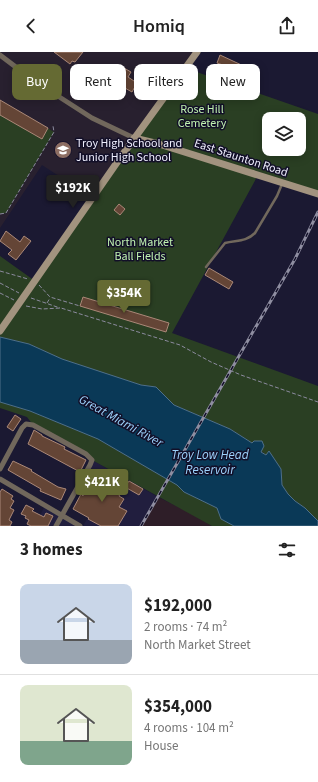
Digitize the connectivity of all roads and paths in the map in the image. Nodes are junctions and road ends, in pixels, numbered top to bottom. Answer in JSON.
{"nodes":[{"id":1,"x":197,"y":52,"type":"edge"},
{"id":2,"x":0,"y":55,"type":"edge"},
{"id":3,"x":53,"y":126,"type":"dead end"},
{"id":4,"x":134,"y":138,"type":"junction"},
{"id":5,"x":282,"y":183,"type":"junction"},
{"id":6,"x":318,"y":194,"type":"edge"},
{"id":7,"x":0,"y":214,"type":"edge"},
{"id":8,"x":206,"y":267,"type":"dead end"},
{"id":9,"x":0,"y":271,"type":"edge"},
{"id":10,"x":35,"y":281,"type":"junction"},
{"id":11,"x":0,"y":293,"type":"edge"},
{"id":12,"x":50,"y":297,"type":"junction"},
{"id":13,"x":17,"y":302,"type":"dead end"},
{"id":14,"x":47,"y":303,"type":"dead end"},
{"id":15,"x":22,"y":304,"type":"dead end"},
{"id":16,"x":80,"y":306,"type":"dead end"},
{"id":17,"x":0,"y":331,"type":"edge"},
{"id":18,"x":318,"y":402,"type":"edge"},
{"id":19,"x":0,"y":468,"type":"edge"},
{"id":20,"x":0,"y":479,"type":"edge"},
{"id":21,"x":62,"y":516,"type":"junction"},
{"id":22,"x":56,"y":526,"type":"edge"},
{"id":23,"x":80,"y":526,"type":"edge"}],
"edges":[{"from":1,"to":4,"type":"main road"},
{"from":2,"to":4,"type":"street"},
{"from":3,"to":7,"type":"path"},
{"from":4,"to":5,"type":"main road","name":"East Staunton Road"},
{"from":4,"to":10,"type":"main road"},
{"from":5,"to":6,"type":"main road","name":"East Staunton Road"},
{"from":5,"to":8,"type":"lane"},
{"from":9,"to":10,"type":"path"},
{"from":10,"to":12,"type":"path"},
{"from":10,"to":17,"type":"main road"},
{"from":11,"to":13,"type":"path"},
{"from":12,"to":14,"type":"path"},
{"from":12,"to":16,"type":"path"},
{"from":15,"to":18,"type":"path"},
{"from":19,"to":21,"type":"street"},
{"from":20,"to":21,"type":"street"},
{"from":21,"to":22,"type":"street"},
{"from":21,"to":23,"type":"street"}]}
